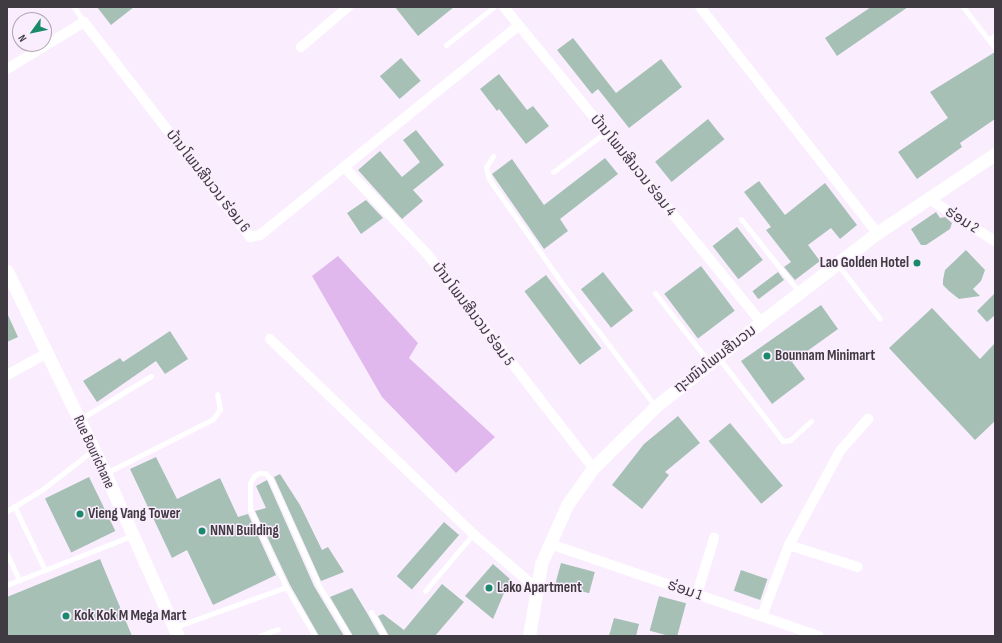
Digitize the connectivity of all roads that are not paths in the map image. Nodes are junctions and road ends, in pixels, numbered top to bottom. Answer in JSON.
{"nodes":[{"id":1,"x":74,"y":7,"type":"edge"},
{"id":2,"x":348,"y":7,"type":"edge"},
{"id":3,"x":494,"y":7,"type":"edge"},
{"id":4,"x":504,"y":7,"type":"edge"},
{"id":5,"x":700,"y":7,"type":"edge"},
{"id":6,"x":964,"y":7,"type":"edge"},
{"id":7,"x":84,"y":22,"type":"junction"},
{"id":8,"x":519,"y":25,"type":"junction"},
{"id":9,"x":995,"y":35,"type":"edge"},
{"id":10,"x":989,"y":40,"type":"junction"},
{"id":11,"x":446,"y":45,"type":"dead end"},
{"id":12,"x":301,"y":47,"type":"dead end"},
{"id":13,"x":995,"y":48,"type":"edge"},
{"id":14,"x":7,"y":69,"type":"edge"},
{"id":15,"x":606,"y":132,"type":"junction"},
{"id":16,"x":995,"y":154,"type":"edge"},
{"id":17,"x":493,"y":156,"type":"dead end"},
{"id":18,"x":344,"y":168,"type":"junction"},
{"id":19,"x":553,"y":172,"type":"dead end"},
{"id":20,"x":930,"y":199,"type":"junction"},
{"id":21,"x":741,"y":219,"type":"dead end"},
{"id":22,"x":877,"y":233,"type":"junction"},
{"id":23,"x":995,"y":241,"type":"edge"},
{"id":24,"x":838,"y":264,"type":"junction"},
{"id":25,"x":7,"y":271,"type":"edge"},
{"id":26,"x":655,"y":293,"type":"dead end"},
{"id":27,"x":799,"y":293,"type":"junction"},
{"id":28,"x":880,"y":319,"type":"dead end"},
{"id":29,"x":761,"y":322,"type":"junction"},
{"id":30,"x":270,"y":339,"type":"dead end"},
{"id":31,"x":46,"y":353,"type":"junction"},
{"id":32,"x":714,"y":360,"type":"junction"},
{"id":33,"x":7,"y":375,"type":"edge"},
{"id":34,"x":151,"y":376,"type":"dead end"},
{"id":35,"x":217,"y":394,"type":"dead end"},
{"id":36,"x":655,"y":407,"type":"junction"},
{"id":37,"x":79,"y":419,"type":"junction"},
{"id":38,"x":868,"y":419,"type":"dead end"},
{"id":39,"x":811,"y":421,"type":"dead end"},
{"id":40,"x":93,"y":449,"type":"junction"},
{"id":41,"x":593,"y":468,"type":"junction"},
{"id":42,"x":105,"y":473,"type":"junction"},
{"id":43,"x":14,"y":506,"type":"junction"},
{"id":44,"x":7,"y":510,"type":"edge"},
{"id":45,"x":473,"y":534,"type":"junction"},
{"id":46,"x":131,"y":536,"type":"junction"},
{"id":47,"x":714,"y":538,"type":"dead end"},
{"id":48,"x":550,"y":544,"type":"junction"},
{"id":49,"x":789,"y":545,"type":"junction"},
{"id":50,"x":7,"y":554,"type":"edge"},
{"id":51,"x":858,"y":567,"type":"dead end"},
{"id":52,"x":45,"y":570,"type":"junction"},
{"id":53,"x":19,"y":580,"type":"junction"},
{"id":54,"x":7,"y":585,"type":"edge"},
{"id":55,"x":286,"y":587,"type":"junction"},
{"id":56,"x":535,"y":587,"type":"junction"},
{"id":57,"x":424,"y":591,"type":"dead end"},
{"id":58,"x":697,"y":594,"type":"junction"},
{"id":59,"x":371,"y":612,"type":"dead end"},
{"id":60,"x":762,"y":616,"type":"junction"},
{"id":61,"x":278,"y":629,"type":"dead end"},
{"id":62,"x":176,"y":632,"type":"edge"},
{"id":63,"x":798,"y":633,"type":"edge"},
{"id":64,"x":259,"y":636,"type":"edge"},
{"id":65,"x":315,"y":636,"type":"edge"},
{"id":66,"x":349,"y":636,"type":"edge"},
{"id":67,"x":385,"y":636,"type":"edge"},
{"id":68,"x":529,"y":636,"type":"edge"},
{"id":69,"x":819,"y":636,"type":"edge"}],
"edges":[{"from":1,"to":7,"type":"lane"},
{"from":2,"to":12,"type":"street"},
{"from":3,"to":11,"type":"lane"},
{"from":4,"to":8,"type":"street","name":"ບ້ານ ໂພນສີນວນ ຮ່ອມ 4"},
{"from":5,"to":22,"type":"street"},
{"from":6,"to":10,"type":"lane"},
{"from":7,"to":14,"type":"street"},
{"from":7,"to":18,"type":"street","name":"ບ້ານ ໂພນສີນວນ ຮ່ອມ 6"},
{"from":8,"to":15,"type":"street","name":"ບ້ານ ໂພນສີນວນ ຮ່ອມ 4"},
{"from":8,"to":18,"type":"street","name":"ບ້ານ ໂພນສີນວນ ຮ່ອມ 6"},
{"from":9,"to":10,"type":"lane"},
{"from":10,"to":13,"type":"lane"},
{"from":15,"to":19,"type":"lane"},
{"from":15,"to":29,"type":"street","name":"ບ້ານ ໂພນສີນວນ ຮ່ອມ 4"},
{"from":16,"to":20,"type":"street","name":"ຖະໜົນໂພນສີນວນ"},
{"from":17,"to":36,"type":"lane"},
{"from":18,"to":41,"type":"street","name":"ບ້ານ ໂພນສີນວນ ຮ່ອມ 5"},
{"from":20,"to":22,"type":"street","name":"ຖະໜົນໂພນສີນວນ"},
{"from":20,"to":23,"type":"street","name":"ຮ່ອມ 2"},
{"from":21,"to":27,"type":"lane"},
{"from":22,"to":24,"type":"street","name":"ຖະໜົນໂພນສີນວນ"},
{"from":24,"to":27,"type":"street","name":"ຖະໜົນໂພນສີນວນ"},
{"from":24,"to":28,"type":"lane"},
{"from":25,"to":31,"type":"street","name":"Rue Bourichane"},
{"from":26,"to":32,"type":"lane"},
{"from":27,"to":29,"type":"street","name":"ຖະໜົນໂພນສີນວນ"},
{"from":29,"to":32,"type":"street","name":"ຖະໜົນໂພນສີນວນ"},
{"from":30,"to":45,"type":"street"},
{"from":31,"to":33,"type":"street"},
{"from":31,"to":37,"type":"street","name":"Rue Bourichane"},
{"from":32,"to":36,"type":"street","name":"ຖະໜົນໂພນສີນວນ"},
{"from":32,"to":39,"type":"lane"},
{"from":34,"to":37,"type":"lane"},
{"from":35,"to":42,"type":"lane"},
{"from":36,"to":41,"type":"street","name":"ຖະໜົນໂພນສີນວນ"},
{"from":37,"to":40,"type":"street","name":"Rue Bourichane"},
{"from":38,"to":49,"type":"street"},
{"from":40,"to":42,"type":"street","name":"Rue Bourichane"},
{"from":40,"to":43,"type":"lane"},
{"from":41,"to":48,"type":"street","name":"ຖະໜົນໂພນສີນວນ"},
{"from":42,"to":46,"type":"street","name":"Rue Bourichane"},
{"from":43,"to":44,"type":"lane"},
{"from":43,"to":52,"type":"lane"},
{"from":45,"to":56,"type":"street"},
{"from":45,"to":57,"type":"lane"},
{"from":46,"to":52,"type":"lane"},
{"from":46,"to":62,"type":"street","name":"Rue Bourichane"},
{"from":47,"to":58,"type":"street"},
{"from":48,"to":56,"type":"street","name":"ຖະໜົນໂພນສີນວນ"},
{"from":48,"to":58,"type":"street","name":"ຮ່ອມ 1"},
{"from":49,"to":51,"type":"street"},
{"from":49,"to":60,"type":"street"},
{"from":50,"to":53,"type":"lane"},
{"from":52,"to":53,"type":"lane"},
{"from":53,"to":54,"type":"lane"},
{"from":55,"to":62,"type":"lane"},
{"from":55,"to":65,"type":"lane"},
{"from":55,"to":66,"type":"lane"},
{"from":56,"to":68,"type":"street","name":"ຖະໜົນໂພນສີນວນ"},
{"from":58,"to":60,"type":"street","name":"ຮ່ອມ 1"},
{"from":59,"to":67,"type":"lane"},
{"from":60,"to":63,"type":"street","name":"ຮ່ອມ 1"},
{"from":61,"to":64,"type":"lane"},
{"from":63,"to":69,"type":"street","name":"ຮ່ອມ 1"}]}
